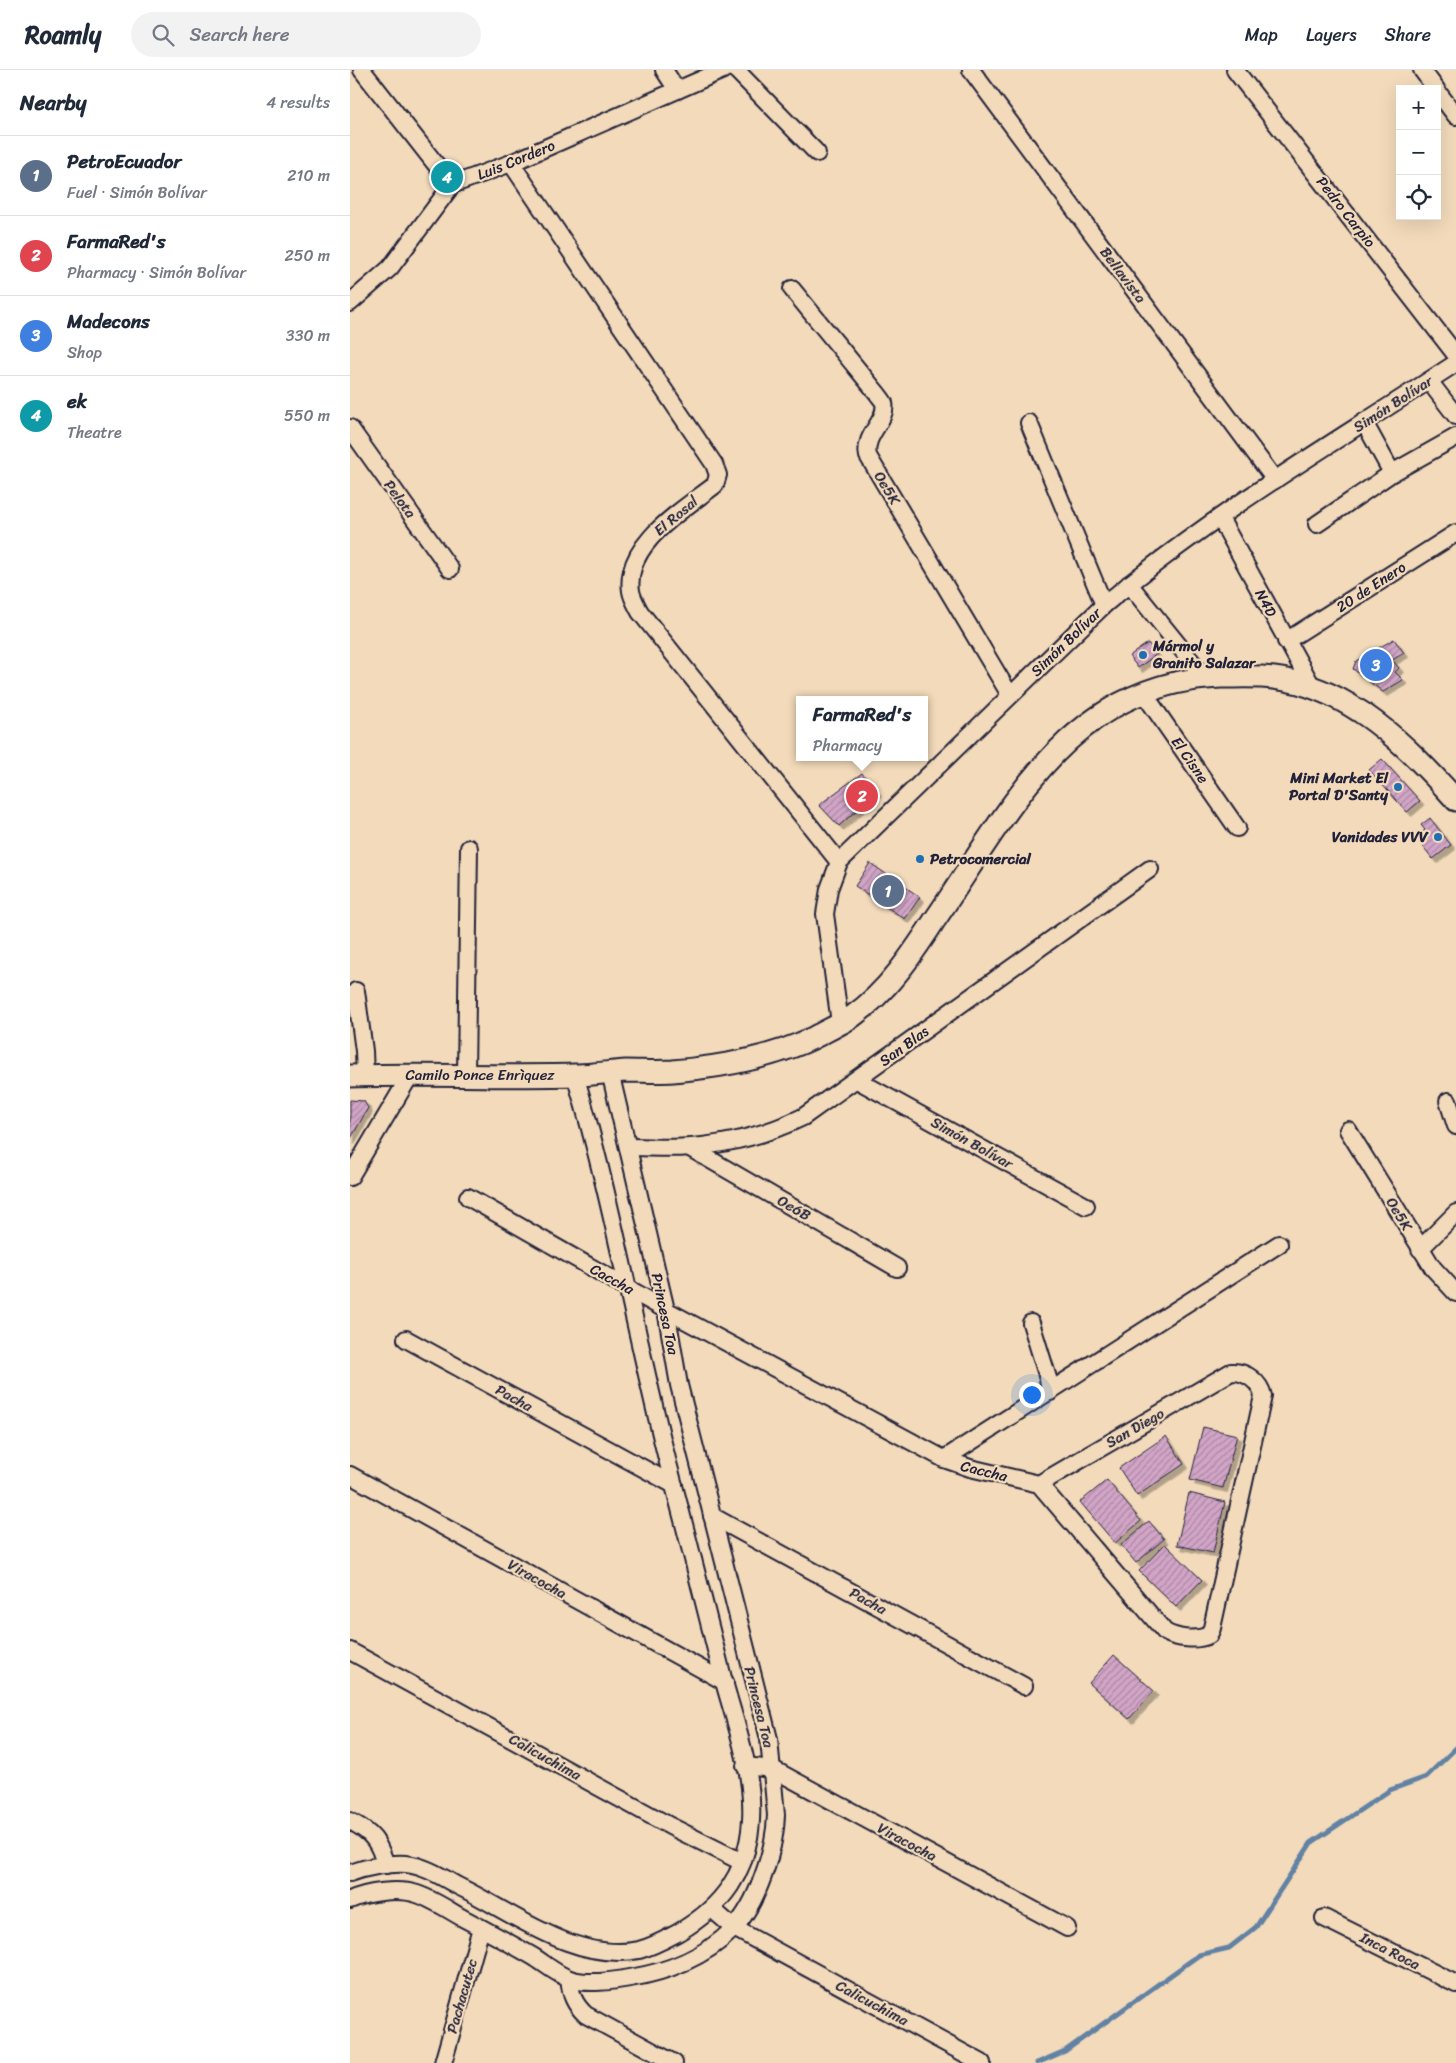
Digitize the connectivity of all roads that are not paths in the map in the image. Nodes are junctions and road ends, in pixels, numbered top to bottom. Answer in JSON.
{"nodes":[{"id":1,"x":362,"y":70,"type":"edge"},
{"id":2,"x":664,"y":70,"type":"edge"},
{"id":3,"x":723,"y":70,"type":"edge"},
{"id":4,"x":736,"y":70,"type":"edge"},
{"id":5,"x":971,"y":70,"type":"edge"},
{"id":6,"x":1235,"y":70,"type":"edge"},
{"id":7,"x":1422,"y":70,"type":"edge"},
{"id":8,"x":1432,"y":85,"type":"edge"},
{"id":9,"x":677,"y":90,"type":"junction"},
{"id":10,"x":1441,"y":96,"type":"edge"},
{"id":11,"x":1456,"y":116,"type":"edge"},
{"id":12,"x":817,"y":153,"type":"dead end"},
{"id":13,"x":510,"y":163,"type":"junction"},
{"id":14,"x":452,"y":185,"type":"junction"},
{"id":15,"x":792,"y":289,"type":"dead end"},
{"id":16,"x":350,"y":303,"type":"edge"},
{"id":17,"x":1456,"y":355,"type":"edge"},
{"id":18,"x":1456,"y":363,"type":"edge"},
{"id":19,"x":1429,"y":381,"type":"junction"},
{"id":20,"x":1456,"y":416,"type":"edge"},
{"id":21,"x":1364,"y":422,"type":"junction"},
{"id":22,"x":1029,"y":423,"type":"dead end"},
{"id":23,"x":350,"y":428,"type":"edge"},
{"id":24,"x":1456,"y":437,"type":"edge"},
{"id":25,"x":1392,"y":473,"type":"junction"},
{"id":26,"x":1275,"y":480,"type":"junction"},
{"id":27,"x":1220,"y":518,"type":"junction"},
{"id":28,"x":1317,"y":524,"type":"dead end"},
{"id":29,"x":1456,"y":533,"type":"edge"},
{"id":30,"x":450,"y":569,"type":"dead end"},
{"id":31,"x":1129,"y":584,"type":"junction"},
{"id":32,"x":1104,"y":605,"type":"junction"},
{"id":33,"x":1286,"y":642,"type":"junction"},
{"id":34,"x":1205,"y":678,"type":"junction"},
{"id":35,"x":1313,"y":688,"type":"junction"},
{"id":36,"x":1143,"y":692,"type":"junction"},
{"id":37,"x":1010,"y":696,"type":"junction"},
{"id":38,"x":1456,"y":800,"type":"edge"},
{"id":39,"x":1237,"y":828,"type":"dead end"},
{"id":40,"x":469,"y":848,"type":"dead end"},
{"id":41,"x":839,"y":862,"type":"junction"},
{"id":42,"x":1150,"y":869,"type":"dead end"},
{"id":43,"x":356,"y":991,"type":"dead end"},
{"id":44,"x":840,"y":1024,"type":"junction"},
{"id":45,"x":610,"y":1072,"type":"junction"},
{"id":46,"x":411,"y":1074,"type":"junction"},
{"id":47,"x":466,"y":1075,"type":"junction"},
{"id":48,"x":575,"y":1075,"type":"junction"},
{"id":49,"x":357,"y":1076,"type":"edge"},
{"id":50,"x":857,"y":1080,"type":"junction"},
{"id":51,"x":1448,"y":1101,"type":"dead end"},
{"id":52,"x":1456,"y":1126,"type":"edge"},
{"id":53,"x":1348,"y":1130,"type":"dead end"},
{"id":54,"x":628,"y":1147,"type":"junction"},
{"id":55,"x":690,"y":1148,"type":"junction"},
{"id":56,"x":350,"y":1177,"type":"edge"},
{"id":57,"x":468,"y":1197,"type":"dead end"},
{"id":58,"x":1086,"y":1206,"type":"dead end"},
{"id":59,"x":1456,"y":1213,"type":"edge"},
{"id":60,"x":1279,"y":1244,"type":"dead end"},
{"id":61,"x":1420,"y":1249,"type":"junction"},
{"id":62,"x":897,"y":1268,"type":"dead end"},
{"id":63,"x":627,"y":1287,"type":"junction"},
{"id":64,"x":1456,"y":1293,"type":"edge"},
{"id":65,"x":666,"y":1310,"type":"junction"},
{"id":66,"x":1032,"y":1323,"type":"dead end"},
{"id":67,"x":406,"y":1339,"type":"dead end"},
{"id":68,"x":1050,"y":1392,"type":"junction"},
{"id":69,"x":944,"y":1460,"type":"junction"},
{"id":70,"x":350,"y":1474,"type":"edge"},
{"id":71,"x":1039,"y":1484,"type":"junction"},
{"id":72,"x":674,"y":1485,"type":"junction"},
{"id":73,"x":712,"y":1516,"type":"junction"},
{"id":74,"x":350,"y":1650,"type":"edge"},
{"id":75,"x":724,"y":1682,"type":"junction"},
{"id":76,"x":1024,"y":1686,"type":"dead end"},
{"id":77,"x":745,"y":1766,"type":"junction"},
{"id":78,"x":773,"y":1769,"type":"junction"},
{"id":79,"x":350,"y":1821,"type":"edge"},
{"id":80,"x":742,"y":1862,"type":"junction"},
{"id":81,"x":386,"y":1865,"type":"junction"},
{"id":82,"x":350,"y":1873,"type":"edge"},
{"id":83,"x":350,"y":1900,"type":"edge"},
{"id":84,"x":712,"y":1909,"type":"junction"},
{"id":85,"x":1324,"y":1918,"type":"dead end"},
{"id":86,"x":481,"y":1928,"type":"junction"},
{"id":87,"x":734,"y":1928,"type":"junction"},
{"id":88,"x":1067,"y":1928,"type":"dead end"},
{"id":89,"x":569,"y":1979,"type":"junction"},
{"id":90,"x":1456,"y":1984,"type":"edge"},
{"id":91,"x":443,"y":2063,"type":"edge"},
{"id":92,"x":674,"y":2063,"type":"edge"},
{"id":93,"x":982,"y":2063,"type":"edge"}],
"edges":[{"from":1,"to":14,"type":"street"},
{"from":2,"to":9,"type":"street"},
{"from":3,"to":9,"type":"street","name":"Luis Cordero"},
{"from":4,"to":12,"type":"street"},
{"from":5,"to":26,"type":"street","name":"Bellavista"},
{"from":6,"to":17,"type":"street","name":"Pedro Carpio"},
{"from":7,"to":8,"type":"street"},
{"from":9,"to":13,"type":"street","name":"Luis Cordero"},
{"from":10,"to":11,"type":"street"},
{"from":13,"to":14,"type":"street","name":"Luis Cordero"},
{"from":13,"to":41,"type":"street","name":"El Rosal"},
{"from":14,"to":16,"type":"street"},
{"from":15,"to":37,"type":"street","name":"Oe5K"},
{"from":18,"to":19,"type":"street","name":"Simón Bolívar"},
{"from":19,"to":20,"type":"street"},
{"from":19,"to":21,"type":"street","name":"Simón Bolívar"},
{"from":21,"to":25,"type":"street"},
{"from":21,"to":26,"type":"street","name":"Simón Bolívar"},
{"from":22,"to":32,"type":"street"},
{"from":23,"to":30,"type":"street","name":"Pelota"},
{"from":24,"to":25,"type":"street"},
{"from":25,"to":28,"type":"street"},
{"from":26,"to":27,"type":"street","name":"Simón Bolívar"},
{"from":27,"to":31,"type":"street","name":"Simón Bolívar"},
{"from":27,"to":33,"type":"street","name":"N4D"},
{"from":29,"to":33,"type":"street","name":"20 de Enero"},
{"from":31,"to":32,"type":"street","name":"Simón Bolívar"},
{"from":31,"to":34,"type":"street"},
{"from":32,"to":37,"type":"street","name":"Simón Bolívar"},
{"from":33,"to":35,"type":"street","name":"N4D"},
{"from":34,"to":35,"type":"main road","name":"Camilo Ponce Enrìquez"},
{"from":34,"to":36,"type":"main road","name":"Camilo Ponce Enrìquez"},
{"from":35,"to":38,"type":"main road","name":"Camilo Ponce Enrìquez"},
{"from":36,"to":39,"type":"street","name":"El Cisne"},
{"from":36,"to":44,"type":"main road","name":"Camilo Ponce Enrìquez"},
{"from":37,"to":41,"type":"street","name":"Simón Bolívar"},
{"from":40,"to":47,"type":"street"},
{"from":41,"to":44,"type":"street","name":"Simón Bolívar"},
{"from":42,"to":50,"type":"street","name":"San Blas"},
{"from":43,"to":49,"type":"street"},
{"from":44,"to":45,"type":"main road","name":"Camilo Ponce Enrìquez"},
{"from":45,"to":48,"type":"main road","name":"Camilo Ponce Enrìquez"},
{"from":45,"to":54,"type":"street","name":"Princesa Toa"},
{"from":46,"to":47,"type":"main road","name":"Camilo Ponce Enrìquez"},
{"from":46,"to":49,"type":"main road","name":"Camilo Ponce Enrìquez"},
{"from":46,"to":56,"type":"street"},
{"from":47,"to":48,"type":"main road","name":"Camilo Ponce Enrìquez"},
{"from":48,"to":63,"type":"street","name":"Princesa Toa"},
{"from":50,"to":55,"type":"street","name":"San Blas"},
{"from":50,"to":58,"type":"street","name":"Simón Bolívar"},
{"from":51,"to":52,"type":"street"},
{"from":53,"to":61,"type":"street","name":"Oe5K"},
{"from":54,"to":55,"type":"street","name":"San Blas"},
{"from":54,"to":65,"type":"street","name":"Princesa Toa"},
{"from":55,"to":62,"type":"street","name":"Oe6B"},
{"from":57,"to":63,"type":"street","name":"Caccha"},
{"from":59,"to":61,"type":"street"},
{"from":60,"to":68,"type":"street"},
{"from":61,"to":64,"type":"street","name":"Oe5K"},
{"from":63,"to":65,"type":"street","name":"Caccha"},
{"from":63,"to":72,"type":"street","name":"Princesa Toa"},
{"from":65,"to":69,"type":"street","name":"Caccha"},
{"from":65,"to":73,"type":"street","name":"Princesa Toa"},
{"from":66,"to":68,"type":"street"},
{"from":67,"to":72,"type":"street","name":"Pacha"},
{"from":68,"to":69,"type":"street"},
{"from":69,"to":71,"type":"street","name":"Caccha"},
{"from":70,"to":75,"type":"street","name":"Viracocha"},
{"from":71,"to":71,"type":"street","name":"San Diego"},
{"from":72,"to":75,"type":"street","name":"Princesa Toa"},
{"from":73,"to":76,"type":"street","name":"Pacha"},
{"from":73,"to":78,"type":"street","name":"Princesa Toa"},
{"from":74,"to":80,"type":"street","name":"Calicuchima"},
{"from":75,"to":77,"type":"street","name":"Princesa Toa"},
{"from":77,"to":78,"type":"street","name":"Viracocha"},
{"from":77,"to":80,"type":"street","name":"Princesa Toa"},
{"from":78,"to":87,"type":"street","name":"Princesa Toa"},
{"from":78,"to":88,"type":"street","name":"Viracocha"},
{"from":79,"to":81,"type":"street"},
{"from":80,"to":84,"type":"street","name":"Princesa Toa"},
{"from":81,"to":82,"type":"street","name":"Princesa Toa"},
{"from":81,"to":84,"type":"street","name":"Princesa Toa"},
{"from":83,"to":86,"type":"street","name":"Princesa Toa"},
{"from":84,"to":87,"type":"street","name":"Calicuchima"},
{"from":85,"to":90,"type":"street","name":"Inca Roca"},
{"from":86,"to":89,"type":"street","name":"Princesa Toa"},
{"from":86,"to":91,"type":"street","name":"Pachacutec"},
{"from":87,"to":89,"type":"street","name":"Princesa Toa"},
{"from":87,"to":93,"type":"street","name":"Calicuchima"},
{"from":89,"to":92,"type":"street"}]}
